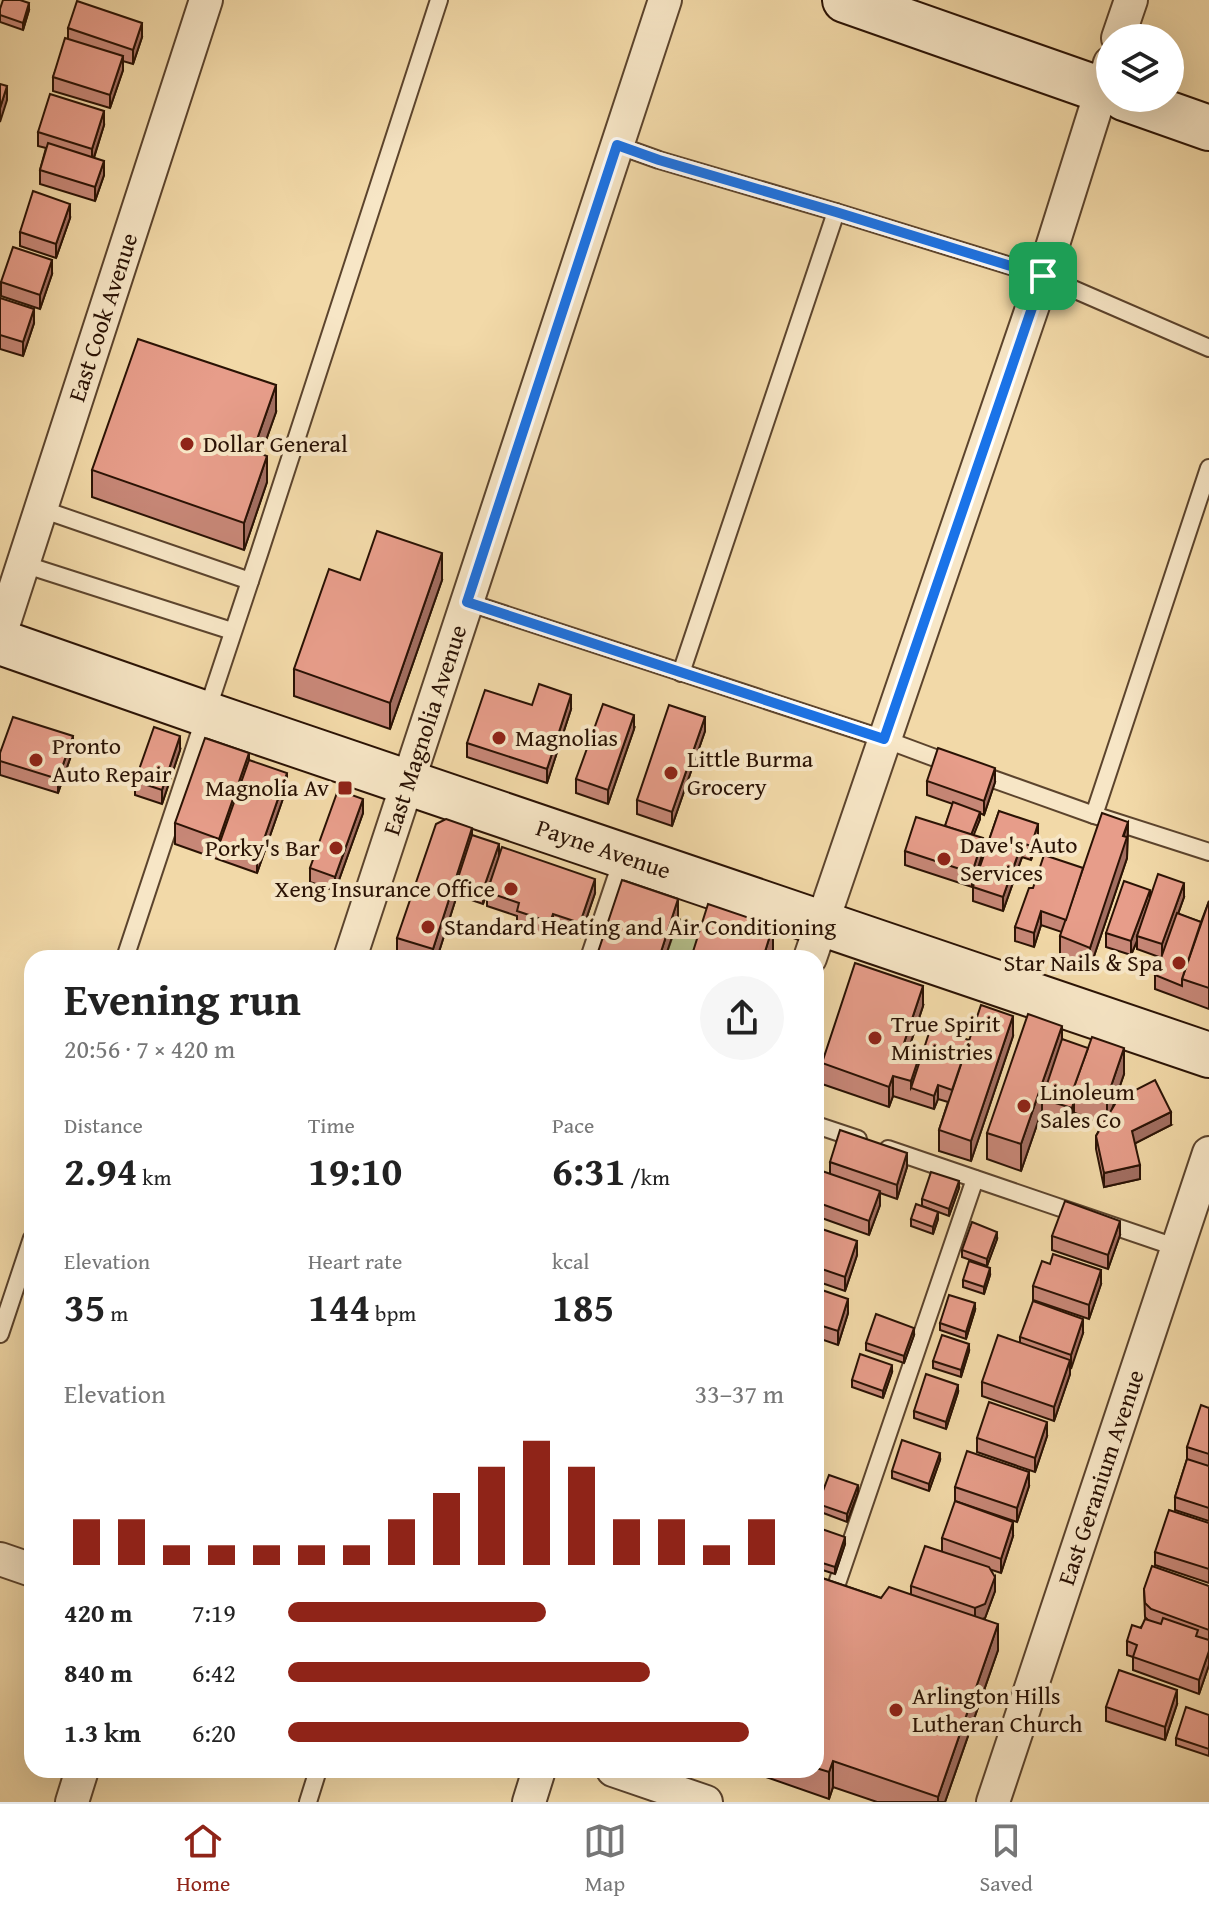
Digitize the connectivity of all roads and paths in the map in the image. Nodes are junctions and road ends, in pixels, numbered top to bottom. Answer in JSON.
{"nodes":[{"id":1,"x":206,"y":0,"type":"edge"},
{"id":2,"x":439,"y":0,"type":"edge"},
{"id":3,"x":665,"y":0,"type":"edge"},
{"id":4,"x":845,"y":0,"type":"edge"},
{"id":5,"x":1131,"y":0,"type":"edge"},
{"id":6,"x":1123,"y":24,"type":"edge"},
{"id":7,"x":1096,"y":81,"type":"edge"},
{"id":8,"x":1102,"y":112,"type":"edge"},
{"id":9,"x":1172,"y":112,"type":"edge"},
{"id":10,"x":1209,"y":128,"type":"edge"},
{"id":11,"x":617,"y":145,"type":"junction"},
{"id":12,"x":836,"y":212,"type":"junction"},
{"id":13,"x":1043,"y":276,"type":"junction"},
{"id":14,"x":1209,"y":348,"type":"edge"},
{"id":15,"x":1209,"y":468,"type":"edge"},
{"id":16,"x":41,"y":509,"type":"junction"},
{"id":17,"x":23,"y":564,"type":"junction"},
{"id":18,"x":250,"y":581,"type":"junction"},
{"id":19,"x":467,"y":602,"type":"junction"},
{"id":20,"x":232,"y":631,"type":"junction"},
{"id":21,"x":0,"y":635,"type":"edge"},
{"id":22,"x":0,"y":642,"type":"edge"},
{"id":23,"x":681,"y":673,"type":"junction"},
{"id":24,"x":206,"y":714,"type":"junction"},
{"id":25,"x":884,"y":739,"type":"junction"},
{"id":26,"x":408,"y":782,"type":"junction"},
{"id":27,"x":1094,"y":815,"type":"junction"},
{"id":28,"x":1209,"y":852,"type":"edge"},
{"id":29,"x":624,"y":856,"type":"junction"},
{"id":30,"x":816,"y":941,"type":"edge"},
{"id":31,"x":128,"y":950,"type":"edge"},
{"id":32,"x":353,"y":950,"type":"edge"},
{"id":33,"x":592,"y":950,"type":"edge"},
{"id":34,"x":1209,"y":1055,"type":"edge"},
{"id":35,"x":824,"y":1128,"type":"edge"},
{"id":36,"x":1209,"y":1153,"type":"edge"},
{"id":37,"x":975,"y":1179,"type":"junction"},
{"id":38,"x":1178,"y":1248,"type":"junction"},
{"id":39,"x":24,"y":1262,"type":"edge"},
{"id":40,"x":0,"y":1334,"type":"edge"},
{"id":41,"x":0,"y":1559,"type":"edge"},
{"id":42,"x":24,"y":1567,"type":"edge"},
{"id":43,"x":824,"y":1598,"type":"edge"},
{"id":44,"x":80,"y":1778,"type":"edge"},
{"id":45,"x":316,"y":1778,"type":"edge"},
{"id":46,"x":536,"y":1778,"type":"edge"},
{"id":47,"x":636,"y":1778,"type":"edge"},
{"id":48,"x":72,"y":1802,"type":"edge"},
{"id":49,"x":308,"y":1802,"type":"edge"},
{"id":50,"x":529,"y":1802,"type":"edge"},
{"id":51,"x":706,"y":1802,"type":"edge"},
{"id":52,"x":993,"y":1802,"type":"edge"}],
"edges":[{"from":1,"to":16,"type":"street","name":"East Cook Avenue"},
{"from":2,"to":18,"type":"lane"},
{"from":3,"to":11,"type":"street","name":"East Magnolia Avenue"},
{"from":4,"to":7,"type":"street"},
{"from":5,"to":6,"type":"street"},
{"from":8,"to":13,"type":"street"},
{"from":9,"to":10,"type":"street"},
{"from":11,"to":12,"type":"lane"},
{"from":11,"to":19,"type":"street","name":"East Magnolia Avenue"},
{"from":12,"to":13,"type":"lane"},
{"from":12,"to":23,"type":"lane"},
{"from":13,"to":14,"type":"lane"},
{"from":13,"to":25,"type":"street"},
{"from":15,"to":27,"type":"lane"},
{"from":16,"to":17,"type":"street","name":"East Cook Avenue"},
{"from":16,"to":18,"type":"lane"},
{"from":17,"to":20,"type":"lane"},
{"from":17,"to":21,"type":"street","name":"East Cook Avenue"},
{"from":18,"to":20,"type":"lane"},
{"from":19,"to":23,"type":"lane"},
{"from":19,"to":26,"type":"street","name":"East Magnolia Avenue"},
{"from":20,"to":24,"type":"lane"},
{"from":22,"to":24,"type":"street","name":"Payne Avenue"},
{"from":23,"to":25,"type":"lane"},
{"from":24,"to":26,"type":"street","name":"Payne Avenue"},
{"from":24,"to":31,"type":"lane"},
{"from":25,"to":27,"type":"lane"},
{"from":25,"to":30,"type":"street"},
{"from":26,"to":29,"type":"street","name":"Payne Avenue"},
{"from":26,"to":32,"type":"street","name":"East Magnolia Avenue"},
{"from":27,"to":28,"type":"lane"},
{"from":29,"to":30,"type":"street","name":"Payne Avenue"},
{"from":29,"to":33,"type":"lane"},
{"from":30,"to":34,"type":"street","name":"Payne Avenue"},
{"from":35,"to":37,"type":"lane"},
{"from":36,"to":38,"type":"street","name":"East Geranium Avenue"},
{"from":37,"to":38,"type":"lane"},
{"from":37,"to":43,"type":"lane"},
{"from":38,"to":52,"type":"street","name":"East Geranium Avenue"},
{"from":39,"to":40,"type":"lane"},
{"from":41,"to":42,"type":"street"},
{"from":44,"to":48,"type":"street"},
{"from":45,"to":49,"type":"lane"},
{"from":46,"to":50,"type":"street"},
{"from":47,"to":51,"type":"street"}]}
